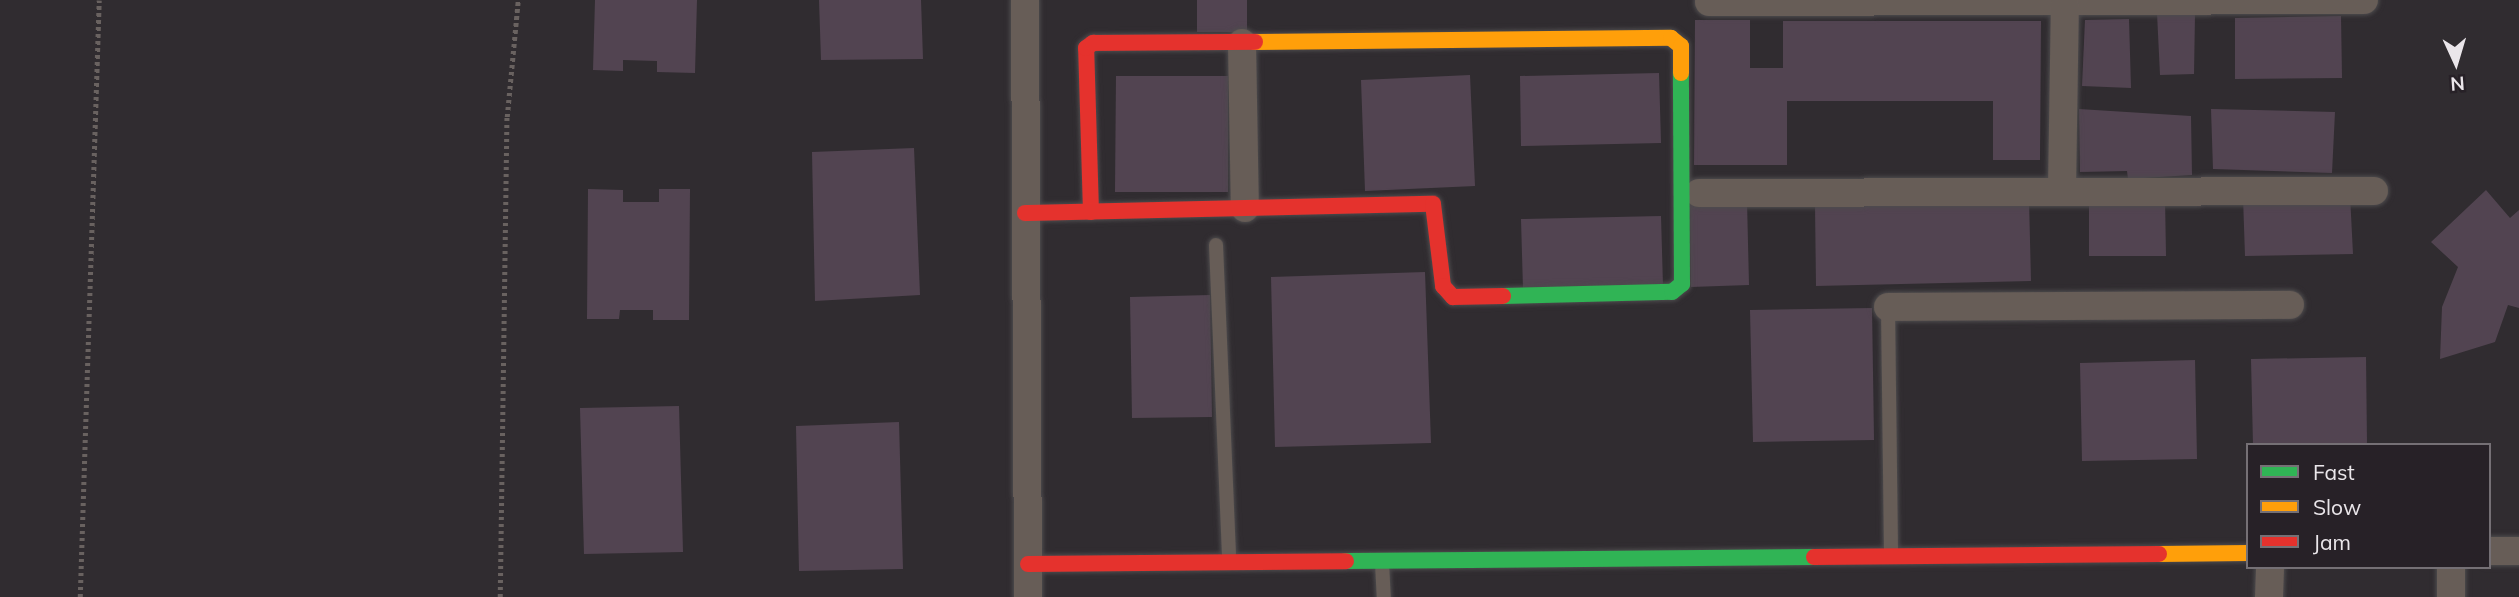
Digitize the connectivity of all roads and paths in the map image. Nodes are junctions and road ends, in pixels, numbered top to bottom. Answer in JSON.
{"nodes":[{"id":1,"x":99,"y":0,"type":"edge"},
{"id":2,"x":518,"y":0,"type":"edge"},
{"id":3,"x":1025,"y":0,"type":"edge"},
{"id":4,"x":2364,"y":0,"type":"edge"},
{"id":5,"x":1709,"y":2,"type":"dead end"},
{"id":6,"x":2065,"y":4,"type":"junction"},
{"id":7,"x":1242,"y":43,"type":"junction"},
{"id":8,"x":2062,"y":189,"type":"junction"},
{"id":9,"x":2374,"y":191,"type":"dead end"},
{"id":10,"x":1699,"y":193,"type":"dead end"},
{"id":11,"x":1245,"y":208,"type":"junction"},
{"id":12,"x":1091,"y":212,"type":"junction"},
{"id":13,"x":1025,"y":213,"type":"junction"},
{"id":14,"x":1216,"y":244,"type":"dead end"},
{"id":15,"x":2290,"y":305,"type":"dead end"},
{"id":16,"x":1888,"y":307,"type":"joint"},
{"id":17,"x":2491,"y":551,"type":"edge"},
{"id":18,"x":2519,"y":551,"type":"edge"},
{"id":19,"x":2246,"y":553,"type":"edge"},
{"id":20,"x":1891,"y":556,"type":"junction"},
{"id":21,"x":1382,"y":561,"type":"junction"},
{"id":22,"x":1229,"y":562,"type":"junction"},
{"id":23,"x":1028,"y":564,"type":"junction"},
{"id":24,"x":2270,"y":569,"type":"edge"},
{"id":25,"x":2451,"y":569,"type":"edge"},
{"id":26,"x":80,"y":597,"type":"edge"},
{"id":27,"x":500,"y":597,"type":"edge"},
{"id":28,"x":1028,"y":597,"type":"edge"},
{"id":29,"x":1384,"y":597,"type":"edge"},
{"id":30,"x":2269,"y":597,"type":"edge"},
{"id":31,"x":2451,"y":597,"type":"edge"}],
"edges":[{"from":1,"to":26,"type":"path"},
{"from":2,"to":27,"type":"path"},
{"from":3,"to":13,"type":"street"},
{"from":4,"to":6,"type":"street"},
{"from":5,"to":6,"type":"street"},
{"from":6,"to":8,"type":"street"},
{"from":7,"to":11,"type":"street"},
{"from":7,"to":11,"type":"street"},
{"from":7,"to":12,"type":"street"},
{"from":8,"to":9,"type":"street"},
{"from":8,"to":10,"type":"street"},
{"from":11,"to":12,"type":"street"},
{"from":12,"to":13,"type":"street"},
{"from":13,"to":23,"type":"street"},
{"from":14,"to":22,"type":"lane"},
{"from":15,"to":16,"type":"street"},
{"from":16,"to":20,"type":"lane"},
{"from":17,"to":18,"type":"street"},
{"from":19,"to":20,"type":"street"},
{"from":20,"to":21,"type":"street"},
{"from":21,"to":22,"type":"street"},
{"from":21,"to":29,"type":"lane"},
{"from":22,"to":23,"type":"street"},
{"from":23,"to":28,"type":"street"},
{"from":24,"to":30,"type":"street"},
{"from":25,"to":31,"type":"street"}]}
